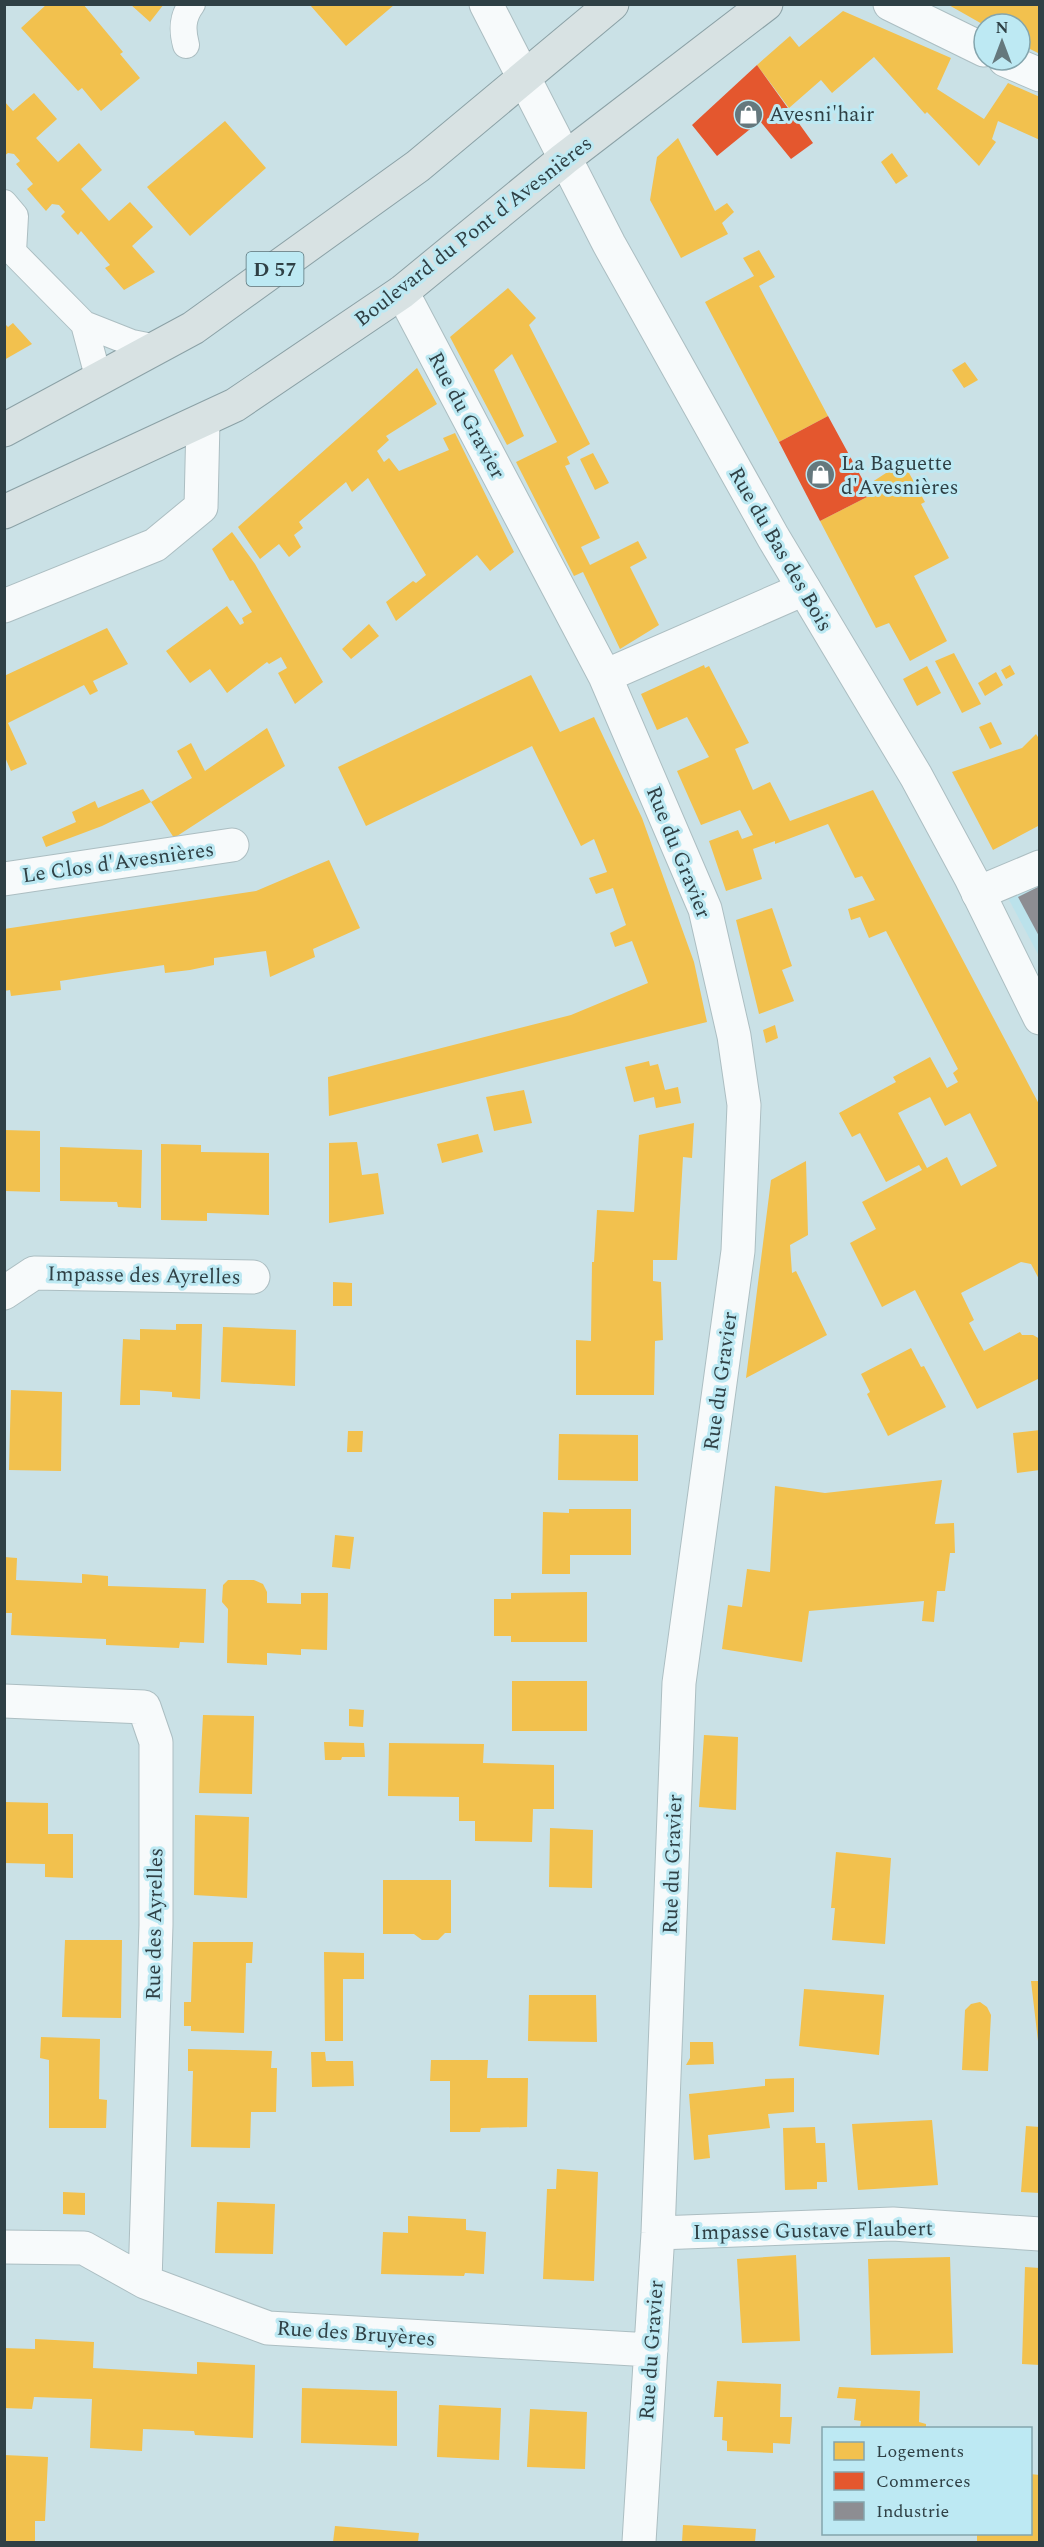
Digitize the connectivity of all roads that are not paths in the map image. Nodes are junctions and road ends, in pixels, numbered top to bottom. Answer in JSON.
{"nodes":[{"id":1,"x":192,"y":4,"type":"edge"},
{"id":2,"x":486,"y":4,"type":"edge"},
{"id":3,"x":612,"y":4,"type":"edge"},
{"id":4,"x":766,"y":4,"type":"edge"},
{"id":5,"x":890,"y":4,"type":"edge"},
{"id":6,"x":972,"y":44,"type":"edge"},
{"id":7,"x":186,"y":45,"type":"dead end"},
{"id":8,"x":525,"y":78,"type":"junction"},
{"id":9,"x":564,"y":159,"type":"junction"},
{"id":10,"x":4,"y":203,"type":"edge"},
{"id":11,"x":402,"y":292,"type":"junction"},
{"id":12,"x":84,"y":324,"type":"junction"},
{"id":13,"x":157,"y":348,"type":"junction"},
{"id":14,"x":99,"y":380,"type":"junction"},
{"id":15,"x":203,"y":422,"type":"junction"},
{"id":16,"x":4,"y":430,"type":"edge"},
{"id":17,"x":4,"y":512,"type":"edge"},
{"id":18,"x":804,"y":589,"type":"junction"},
{"id":19,"x":4,"y":606,"type":"edge"},
{"id":20,"x":605,"y":676,"type":"junction"},
{"id":21,"x":232,"y":845,"type":"dead end"},
{"id":22,"x":1040,"y":867,"type":"edge"},
{"id":23,"x":4,"y":879,"type":"edge"},
{"id":24,"x":978,"y":893,"type":"junction"},
{"id":25,"x":1040,"y":1018,"type":"edge"},
{"id":26,"x":253,"y":1277,"type":"dead end"},
{"id":27,"x":4,"y":1293,"type":"edge"},
{"id":28,"x":4,"y":1701,"type":"edge"},
{"id":29,"x":658,"y":2233,"type":"junction"},
{"id":30,"x":1040,"y":2234,"type":"edge"},
{"id":31,"x":4,"y":2247,"type":"edge"},
{"id":32,"x":145,"y":2282,"type":"junction"},
{"id":33,"x":651,"y":2350,"type":"junction"},
{"id":34,"x":639,"y":2542,"type":"edge"}],
"edges":[{"from":1,"to":7,"type":"lane"},
{"from":2,"to":8,"type":"street","name":"Rue du Bas des Bois"},
{"from":3,"to":8,"type":"main road","number":"D 57"},
{"from":4,"to":9,"type":"main road","name":"Boulevard du Pont d'Avesnières"},
{"from":5,"to":6,"type":"street"},
{"from":8,"to":9,"type":"street","name":"Rue du Bas des Bois"},
{"from":8,"to":13,"type":"main road","number":"D 57"},
{"from":9,"to":11,"type":"main road","name":"Boulevard du Pont d'Avesnières"},
{"from":9,"to":18,"type":"street","name":"Rue du Bas des Bois"},
{"from":10,"to":12,"type":"lane"},
{"from":11,"to":15,"type":"main road","name":"Boulevard du Pont d'Avesnières"},
{"from":11,"to":20,"type":"street","name":"Rue du Gravier"},
{"from":12,"to":13,"type":"lane"},
{"from":12,"to":14,"type":"lane"},
{"from":13,"to":14,"type":"main road","number":"D 57"},
{"from":14,"to":16,"type":"main road","number":"D 57"},
{"from":15,"to":17,"type":"main road","name":"Boulevard du Pont d'Avesnières"},
{"from":15,"to":19,"type":"street"},
{"from":18,"to":20,"type":"street"},
{"from":18,"to":24,"type":"street","name":"Rue du Bas des Bois"},
{"from":20,"to":29,"type":"street","name":"Rue du Gravier"},
{"from":21,"to":23,"type":"street","name":"Le Clos d'Avesnières"},
{"from":22,"to":24,"type":"street"},
{"from":24,"to":25,"type":"street","name":"Rue du Bas des Bois"},
{"from":26,"to":27,"type":"street","name":"Impasse des Ayrelles"},
{"from":28,"to":32,"type":"street","name":"Rue des Ayrelles"},
{"from":29,"to":30,"type":"street","name":"Impasse Gustave Flaubert"},
{"from":29,"to":33,"type":"street","name":"Rue du Gravier"},
{"from":31,"to":32,"type":"street","name":"Rue des Bruyères"},
{"from":32,"to":33,"type":"street","name":"Rue des Bruyères"},
{"from":33,"to":34,"type":"street","name":"Rue du Gravier"}]}
